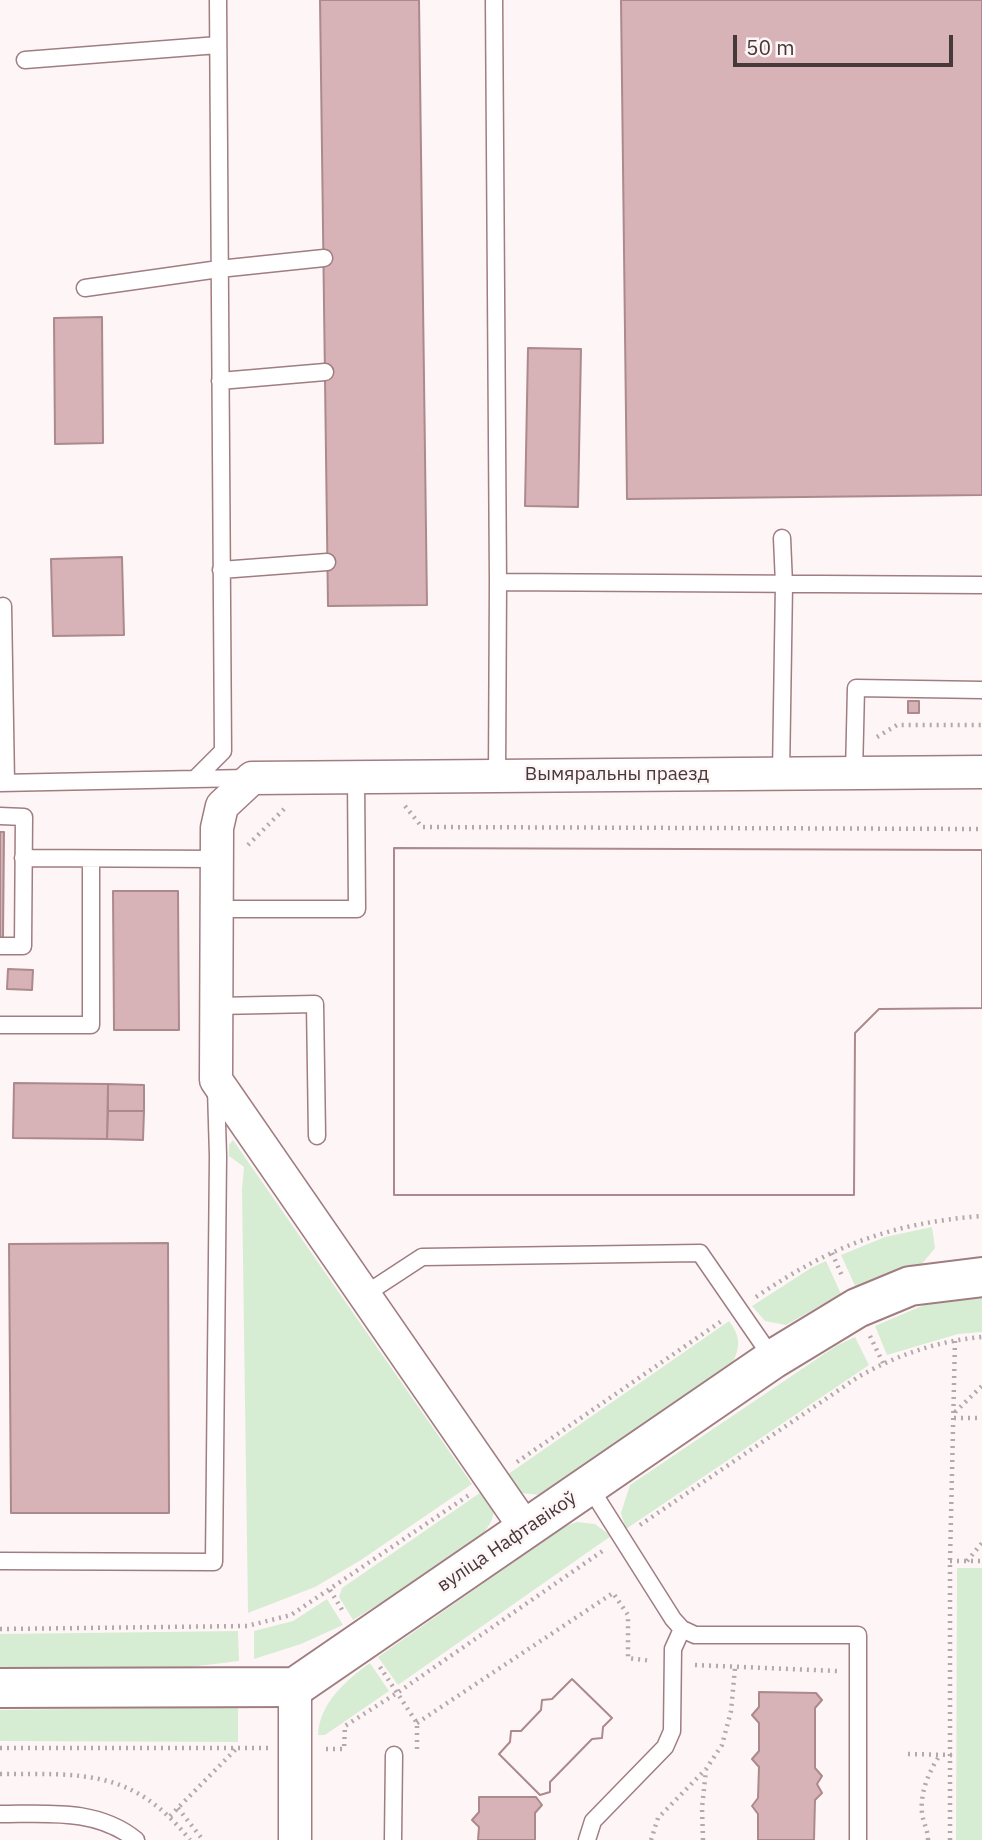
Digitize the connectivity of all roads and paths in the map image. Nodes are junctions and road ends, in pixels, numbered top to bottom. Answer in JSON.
{"nodes":[{"id":1,"x":218,"y":0,"type":"edge"},
{"id":2,"x":494,"y":0,"type":"edge"},
{"id":3,"x":218,"y":45,"type":"junction"},
{"id":4,"x":25,"y":60,"type":"dead end"},
{"id":5,"x":324,"y":258,"type":"dead end"},
{"id":6,"x":219,"y":269,"type":"junction"},
{"id":7,"x":85,"y":288,"type":"dead end"},
{"id":8,"x":325,"y":372,"type":"dead end"},
{"id":9,"x":220,"y":381,"type":"junction"},
{"id":10,"x":782,"y":538,"type":"dead end"},
{"id":11,"x":327,"y":562,"type":"dead end"},
{"id":12,"x":221,"y":570,"type":"junction"},
{"id":13,"x":498,"y":582,"type":"junction"},
{"id":14,"x":784,"y":584,"type":"junction"},
{"id":15,"x":982,"y":585,"type":"edge"},
{"id":16,"x":3,"y":606,"type":"dead end"},
{"id":17,"x":982,"y":690,"type":"edge"},
{"id":18,"x":982,"y":724,"type":"edge"},
{"id":19,"x":223,"y":751,"type":"junction"},
{"id":20,"x":857,"y":762,"type":"junction"},
{"id":21,"x":982,"y":772,"type":"edge"},
{"id":22,"x":780,"y":774,"type":"junction"},
{"id":23,"x":498,"y":776,"type":"junction"},
{"id":24,"x":356,"y":777,"type":"junction"},
{"id":25,"x":195,"y":779,"type":"junction"},
{"id":26,"x":3,"y":783,"type":"edge"},
{"id":27,"x":233,"y":787,"type":"junction"},
{"id":28,"x":289,"y":805,"type":"dead end"},
{"id":29,"x":404,"y":806,"type":"dead end"},
{"id":30,"x":0,"y":817,"type":"edge"},
{"id":31,"x":982,"y":829,"type":"edge"},
{"id":32,"x":230,"y":855,"type":"junction"},
{"id":33,"x":23,"y":859,"type":"junction"},
{"id":34,"x":91,"y":859,"type":"junction"},
{"id":35,"x":217,"y":909,"type":"junction"},
{"id":36,"x":0,"y":946,"type":"edge"},
{"id":37,"x":217,"y":1006,"type":"junction"},
{"id":38,"x":0,"y":1025,"type":"edge"},
{"id":39,"x":216,"y":1080,"type":"junction"},
{"id":40,"x":317,"y":1136,"type":"dead end"},
{"id":41,"x":982,"y":1277,"type":"edge"},
{"id":42,"x":364,"y":1295,"type":"junction"},
{"id":43,"x":981,"y":1338,"type":"edge"},
{"id":44,"x":955,"y":1340,"type":"junction"},
{"id":45,"x":773,"y":1359,"type":"junction"},
{"id":46,"x":982,"y":1386,"type":"edge"},
{"id":47,"x":954,"y":1415,"type":"junction"},
{"id":48,"x":982,"y":1418,"type":"edge"},
{"id":49,"x":589,"y":1486,"type":"junction"},
{"id":50,"x":526,"y":1529,"type":"junction"},
{"id":51,"x":622,"y":1537,"type":"junction"},
{"id":52,"x":982,"y":1543,"type":"edge"},
{"id":53,"x":0,"y":1561,"type":"edge"},
{"id":54,"x":950,"y":1561,"type":"junction"},
{"id":55,"x":967,"y":1561,"type":"junction"},
{"id":56,"x":982,"y":1561,"type":"edge"},
{"id":57,"x":682,"y":1629,"type":"junction"},
{"id":58,"x":673,"y":1664,"type":"junction"},
{"id":59,"x":735,"y":1668,"type":"junction"},
{"id":60,"x":845,"y":1671,"type":"dead end"},
{"id":61,"x":295,"y":1687,"type":"junction"},
{"id":62,"x":0,"y":1688,"type":"edge"},
{"id":63,"x":417,"y":1723,"type":"dead end"},
{"id":64,"x":0,"y":1748,"type":"edge"},
{"id":65,"x":237,"y":1748,"type":"junction"},
{"id":66,"x":295,"y":1748,"type":"junction"},
{"id":67,"x":908,"y":1754,"type":"dead end"},
{"id":68,"x":394,"y":1755,"type":"dead end"},
{"id":69,"x":940,"y":1755,"type":"junction"},
{"id":70,"x":952,"y":1755,"type":"junction"},
{"id":71,"x":706,"y":1769,"type":"junction"},
{"id":72,"x":0,"y":1774,"type":"edge"},
{"id":73,"x":178,"y":1808,"type":"junction"},
{"id":74,"x":0,"y":1814,"type":"edge"},
{"id":75,"x":170,"y":1816,"type":"junction"},
{"id":76,"x":200,"y":1839,"type":"edge"},
{"id":77,"x":136,"y":1840,"type":"edge"},
{"id":78,"x":190,"y":1840,"type":"edge"},
{"id":79,"x":295,"y":1840,"type":"edge"},
{"id":80,"x":393,"y":1840,"type":"edge"},
{"id":81,"x":587,"y":1840,"type":"edge"},
{"id":82,"x":651,"y":1840,"type":"edge"},
{"id":83,"x":704,"y":1840,"type":"edge"},
{"id":84,"x":859,"y":1840,"type":"edge"},
{"id":85,"x":928,"y":1840,"type":"edge"},
{"id":86,"x":950,"y":1840,"type":"edge"}],
"edges":[{"from":1,"to":3,"type":"lane"},
{"from":2,"to":13,"type":"lane"},
{"from":3,"to":4,"type":"lane"},
{"from":3,"to":6,"type":"lane"},
{"from":5,"to":6,"type":"lane"},
{"from":6,"to":7,"type":"lane"},
{"from":6,"to":9,"type":"lane"},
{"from":8,"to":9,"type":"lane"},
{"from":9,"to":12,"type":"lane"},
{"from":10,"to":14,"type":"lane"},
{"from":11,"to":12,"type":"lane"},
{"from":12,"to":19,"type":"lane"},
{"from":13,"to":14,"type":"lane"},
{"from":13,"to":23,"type":"lane"},
{"from":14,"to":15,"type":"lane"},
{"from":14,"to":22,"type":"lane"},
{"from":16,"to":26,"type":"lane"},
{"from":17,"to":20,"type":"lane"},
{"from":18,"to":20,"type":"path"},
{"from":19,"to":25,"type":"lane"},
{"from":19,"to":27,"type":"lane"},
{"from":20,"to":21,"type":"street","name":"Вымяральны праезд"},
{"from":20,"to":22,"type":"street","name":"Вымяральны праезд"},
{"from":22,"to":23,"type":"street","name":"Вымяральны праезд"},
{"from":23,"to":24,"type":"street","name":"Вымяральны праезд"},
{"from":24,"to":27,"type":"street","name":"Вымяральны праезд"},
{"from":24,"to":35,"type":"lane"},
{"from":25,"to":26,"type":"lane"},
{"from":25,"to":27,"type":"lane"},
{"from":27,"to":32,"type":"street"},
{"from":28,"to":32,"type":"path"},
{"from":29,"to":31,"type":"path"},
{"from":30,"to":33,"type":"lane"},
{"from":32,"to":34,"type":"lane"},
{"from":32,"to":35,"type":"street"},
{"from":33,"to":34,"type":"lane"},
{"from":33,"to":36,"type":"lane"},
{"from":34,"to":38,"type":"lane"},
{"from":35,"to":37,"type":"street"},
{"from":37,"to":39,"type":"street"},
{"from":37,"to":40,"type":"lane"},
{"from":39,"to":42,"type":"street"},
{"from":39,"to":53,"type":"lane"},
{"from":41,"to":45,"type":"street","name":"вуліца Нафтавікоў"},
{"from":42,"to":45,"type":"lane"},
{"from":42,"to":50,"type":"street"},
{"from":43,"to":44,"type":"path"},
{"from":44,"to":47,"type":"path"},
{"from":44,"to":51,"type":"path"},
{"from":45,"to":49,"type":"street","name":"вуліца Нафтавікоў"},
{"from":46,"to":47,"type":"path"},
{"from":47,"to":48,"type":"path"},
{"from":47,"to":54,"type":"path"},
{"from":49,"to":50,"type":"street","name":"вуліца Нафтавікоў"},
{"from":49,"to":51,"type":"lane"},
{"from":50,"to":61,"type":"street","name":"вуліца Нафтавікоў"},
{"from":51,"to":57,"type":"lane"},
{"from":51,"to":66,"type":"path"},
{"from":52,"to":55,"type":"path"},
{"from":54,"to":55,"type":"path"},
{"from":54,"to":70,"type":"path"},
{"from":55,"to":56,"type":"path"},
{"from":57,"to":58,"type":"lane"},
{"from":57,"to":84,"type":"lane"},
{"from":58,"to":59,"type":"path"},
{"from":58,"to":63,"type":"path"},
{"from":58,"to":81,"type":"lane"},
{"from":59,"to":60,"type":"path"},
{"from":59,"to":71,"type":"path"},
{"from":61,"to":62,"type":"street"},
{"from":61,"to":66,"type":"street"},
{"from":64,"to":65,"type":"path"},
{"from":65,"to":66,"type":"path"},
{"from":65,"to":73,"type":"path"},
{"from":66,"to":79,"type":"street"},
{"from":67,"to":69,"type":"path"},
{"from":68,"to":80,"type":"lane"},
{"from":69,"to":70,"type":"path"},
{"from":69,"to":85,"type":"path"},
{"from":70,"to":86,"type":"path"},
{"from":71,"to":82,"type":"path"},
{"from":71,"to":83,"type":"path"},
{"from":72,"to":75,"type":"path"},
{"from":73,"to":75,"type":"path"},
{"from":73,"to":76,"type":"path"},
{"from":74,"to":77,"type":"lane"},
{"from":75,"to":78,"type":"path"}]}
